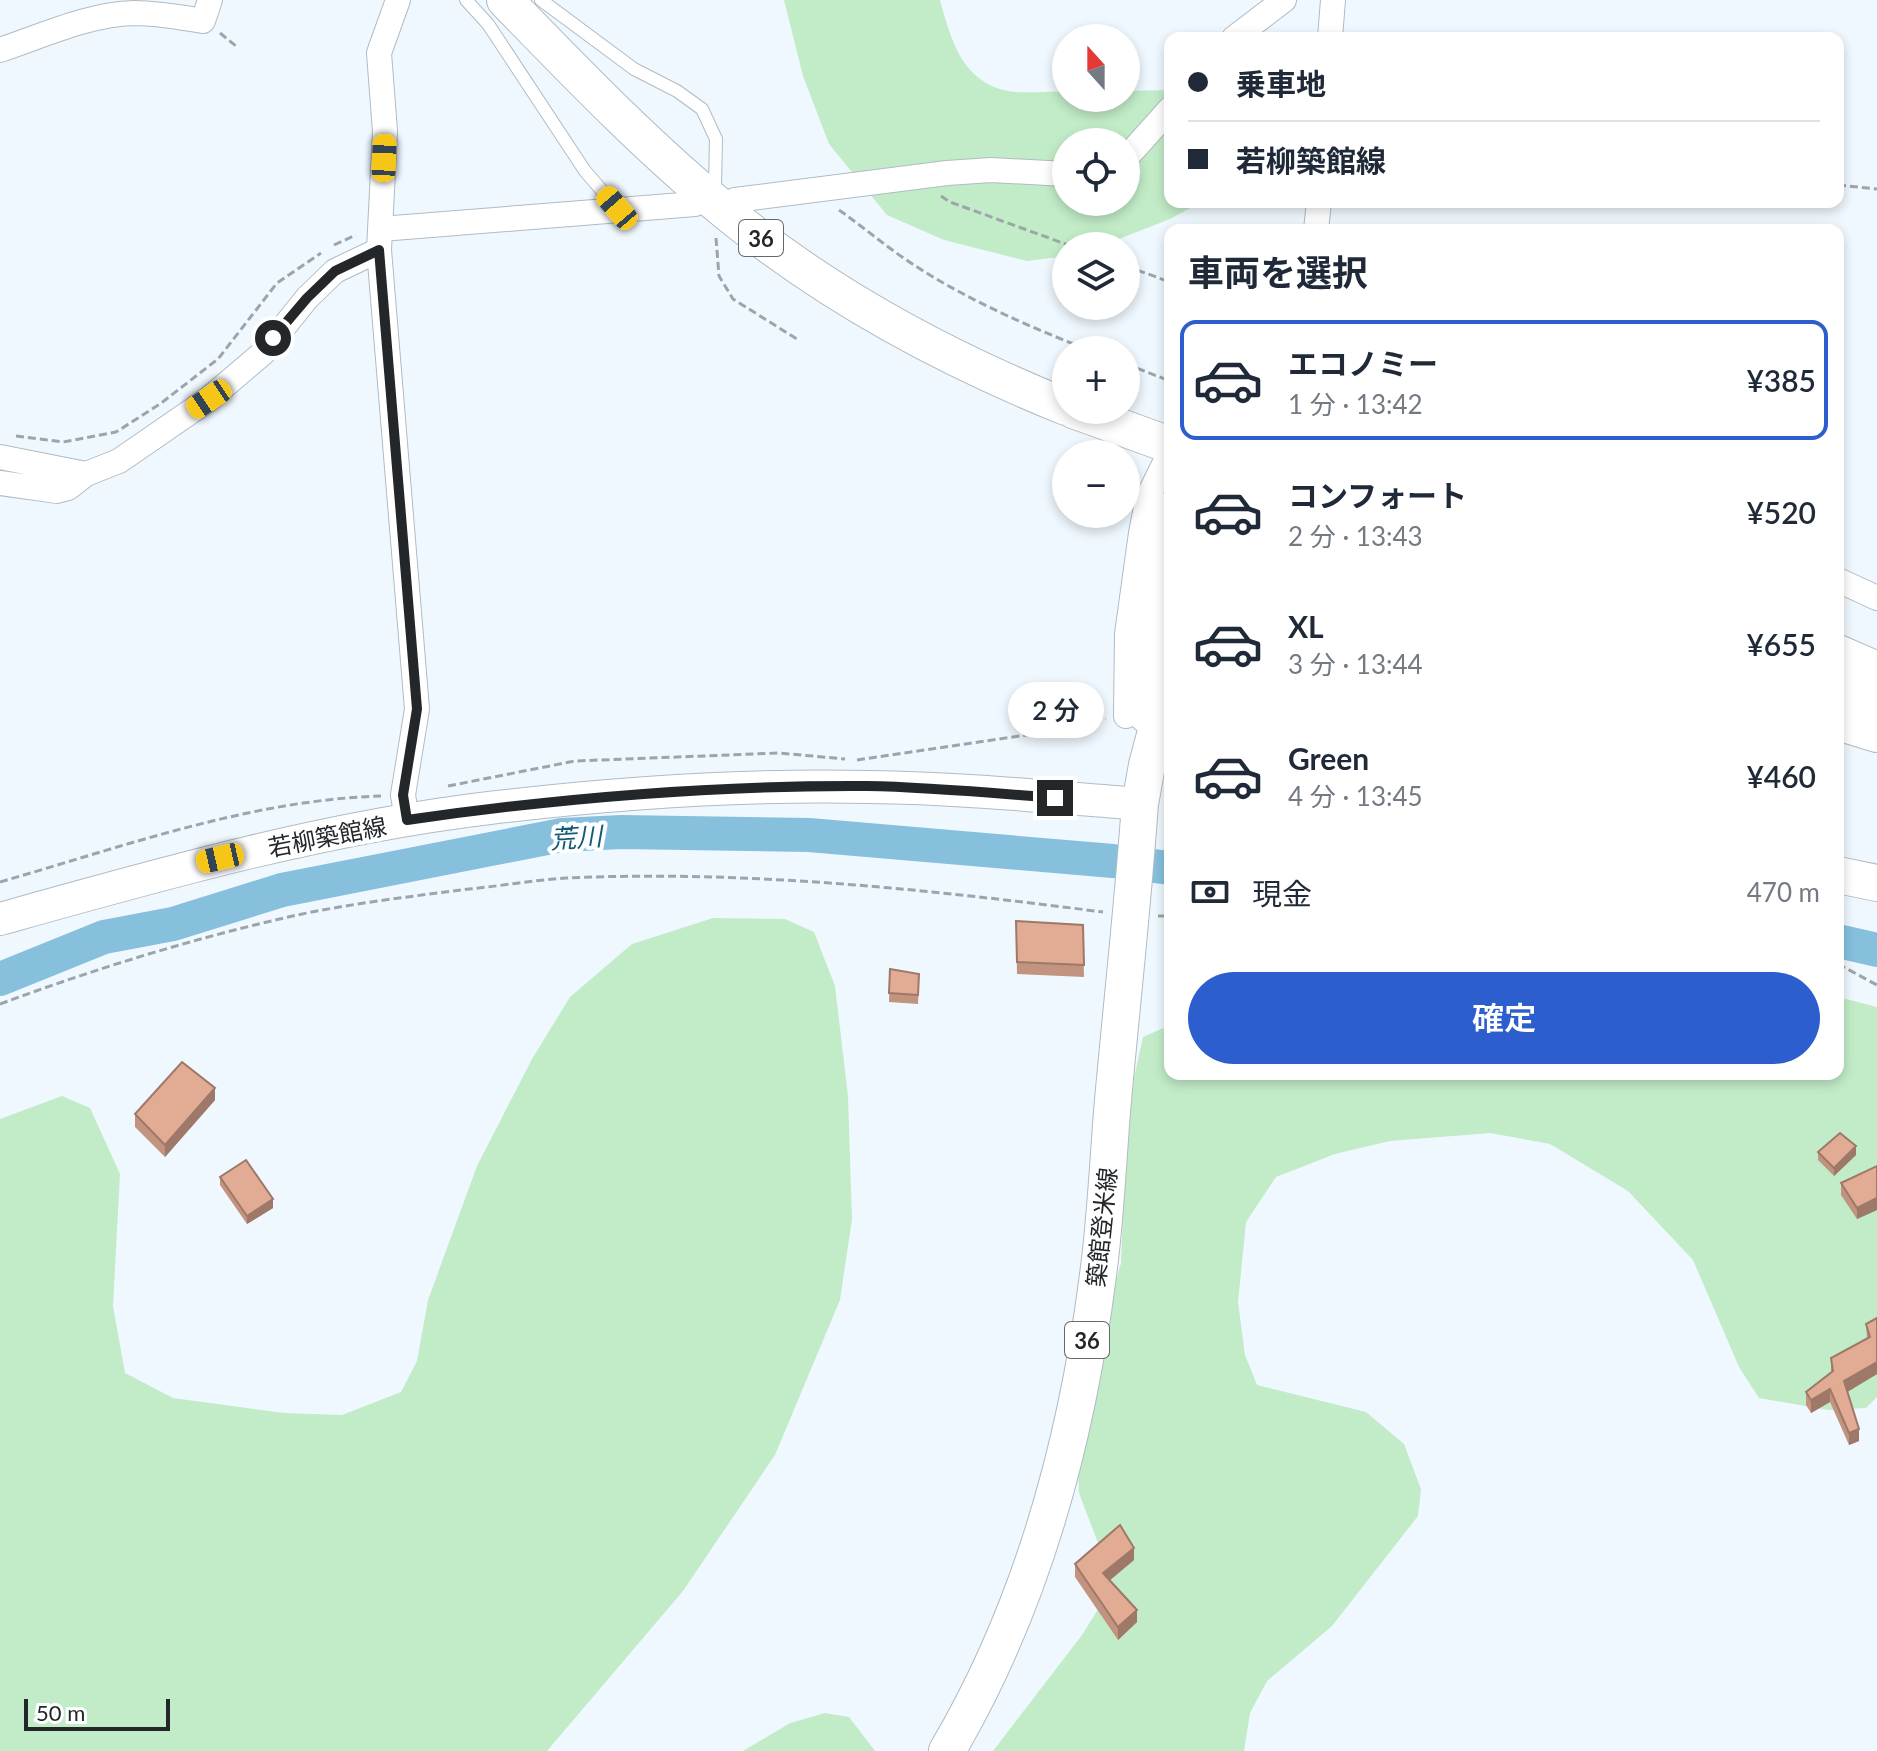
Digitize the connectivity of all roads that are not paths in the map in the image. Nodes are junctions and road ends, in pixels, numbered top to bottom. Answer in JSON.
{"nodes":[{"id":1,"x":210,"y":0,"type":"edge"},
{"id":2,"x":398,"y":0,"type":"edge"},
{"id":3,"x":466,"y":0,"type":"edge"},
{"id":4,"x":505,"y":0,"type":"edge"},
{"id":5,"x":541,"y":0,"type":"edge"},
{"id":6,"x":1284,"y":0,"type":"edge"},
{"id":7,"x":1333,"y":0,"type":"edge"},
{"id":8,"x":1242,"y":32,"type":"edge"},
{"id":9,"x":1330,"y":32,"type":"edge"},
{"id":10,"x":0,"y":50,"type":"edge"},
{"id":11,"x":1164,"y":116,"type":"edge"},
{"id":12,"x":1140,"y":142,"type":"edge"},
{"id":13,"x":1052,"y":173,"type":"edge"},
{"id":14,"x":715,"y":184,"type":"dead end"},
{"id":15,"x":735,"y":200,"type":"dead end"},
{"id":16,"x":695,"y":204,"type":"dead end"},
{"id":17,"x":617,"y":208,"type":"junction"},
{"id":18,"x":380,"y":239,"type":"junction"},
{"id":19,"x":1052,"y":401,"type":"edge"},
{"id":20,"x":1109,"y":424,"type":"edge"},
{"id":21,"x":1162,"y":445,"type":"edge"},
{"id":22,"x":0,"y":457,"type":"edge"},
{"id":23,"x":86,"y":474,"type":"junction"},
{"id":24,"x":0,"y":483,"type":"edge"},
{"id":25,"x":1164,"y":530,"type":"edge"},
{"id":26,"x":1844,"y":583,"type":"edge"},
{"id":27,"x":1877,"y":598,"type":"edge"},
{"id":28,"x":1844,"y":656,"type":"edge"},
{"id":29,"x":1877,"y":670,"type":"edge"},
{"id":30,"x":1844,"y":691,"type":"edge"},
{"id":31,"x":1164,"y":701,"type":"edge"},
{"id":32,"x":1877,"y":704,"type":"edge"},
{"id":33,"x":1126,"y":716,"type":"dead end"},
{"id":34,"x":1844,"y":724,"type":"edge"},
{"id":35,"x":1877,"y":734,"type":"edge"},
{"id":36,"x":1147,"y":765,"type":"junction"},
{"id":37,"x":1150,"y":814,"type":"edge"},
{"id":38,"x":407,"y":820,"type":"junction"},
{"id":39,"x":1844,"y":876,"type":"edge"},
{"id":40,"x":1877,"y":883,"type":"edge"},
{"id":41,"x":0,"y":919,"type":"edge"},
{"id":42,"x":947,"y":1751,"type":"edge"}],
"edges":[{"from":1,"to":10,"type":"street"},
{"from":2,"to":18,"type":"street"},
{"from":3,"to":17,"type":"lane"},
{"from":4,"to":19,"type":"main road","number":"36"},
{"from":5,"to":14,"type":"lane"},
{"from":6,"to":8,"type":"street"},
{"from":7,"to":9,"type":"street"},
{"from":11,"to":12,"type":"street"},
{"from":13,"to":15,"type":"street"},
{"from":16,"to":17,"type":"street"},
{"from":17,"to":18,"type":"street"},
{"from":18,"to":23,"type":"street"},
{"from":18,"to":38,"type":"street"},
{"from":20,"to":21,"type":"main road"},
{"from":21,"to":33,"type":"street"},
{"from":22,"to":23,"type":"street"},
{"from":23,"to":24,"type":"street"},
{"from":25,"to":36,"type":"main road"},
{"from":26,"to":27,"type":"street"},
{"from":28,"to":29,"type":"main road"},
{"from":30,"to":32,"type":"main road"},
{"from":31,"to":36,"type":"main road"},
{"from":34,"to":35,"type":"main road"},
{"from":36,"to":37,"type":"main road","name":"築館登米線"},
{"from":37,"to":38,"type":"main road","name":"若柳築館線"},
{"from":37,"to":42,"type":"main road","name":"築館登米線","number":"36"},
{"from":38,"to":41,"type":"main road","name":"若柳築館線"},
{"from":39,"to":40,"type":"main road"}]}
